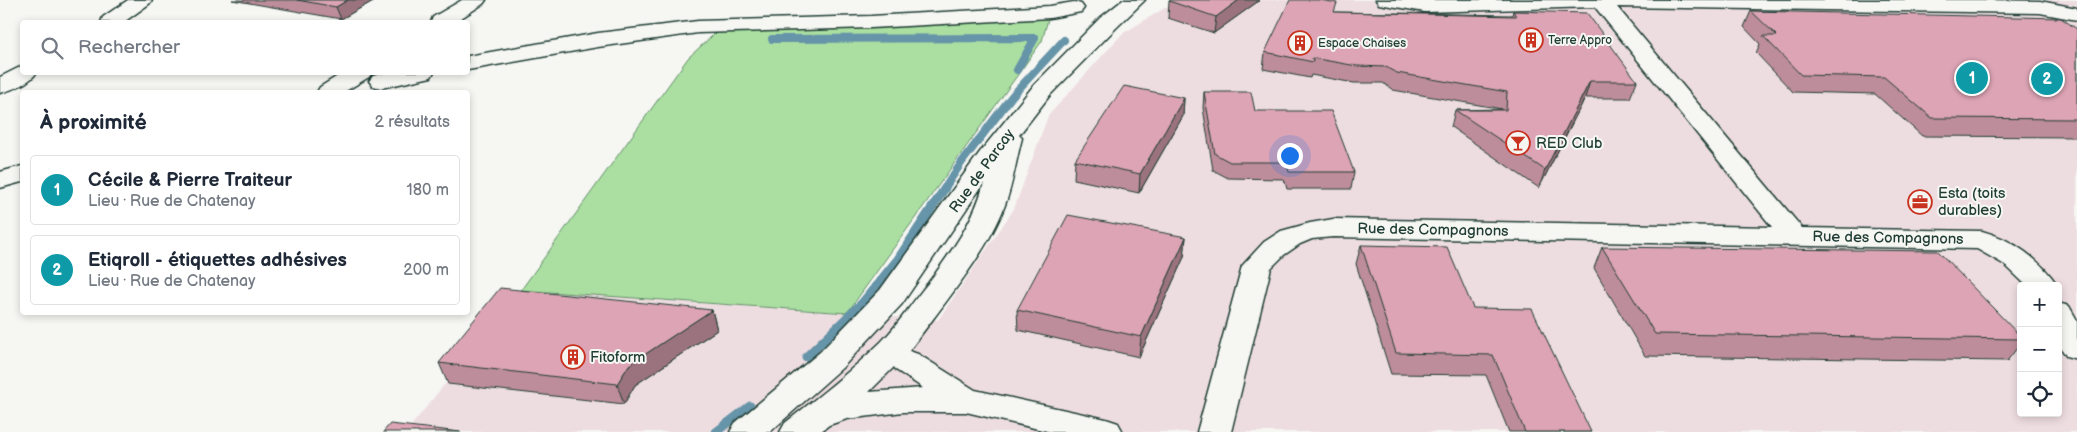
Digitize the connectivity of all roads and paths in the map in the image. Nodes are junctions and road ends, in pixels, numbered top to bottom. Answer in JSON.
{"nodes":[{"id":1,"x":142,"y":0,"type":"edge"},
{"id":2,"x":476,"y":0,"type":"edge"},
{"id":3,"x":1136,"y":0,"type":"edge"},
{"id":4,"x":1386,"y":0,"type":"edge"},
{"id":5,"x":1601,"y":1,"type":"edge"},
{"id":6,"x":1074,"y":8,"type":"dead end"},
{"id":7,"x":2077,"y":14,"type":"edge"},
{"id":8,"x":113,"y":20,"type":"edge"},
{"id":9,"x":444,"y":20,"type":"edge"},
{"id":10,"x":470,"y":63,"type":"edge"},
{"id":11,"x":20,"y":75,"type":"edge"},
{"id":12,"x":399,"y":75,"type":"edge"},
{"id":13,"x":369,"y":79,"type":"edge"},
{"id":14,"x":0,"y":86,"type":"edge"},
{"id":15,"x":335,"y":90,"type":"edge"},
{"id":16,"x":1016,"y":125,"type":"junction"},
{"id":17,"x":20,"y":175,"type":"edge"},
{"id":18,"x":0,"y":180,"type":"edge"},
{"id":19,"x":946,"y":220,"type":"junction"},
{"id":20,"x":1794,"y":236,"type":"junction"},
{"id":21,"x":2040,"y":282,"type":"edge"},
{"id":22,"x":2062,"y":321,"type":"edge"},
{"id":23,"x":2077,"y":348,"type":"edge"},
{"id":24,"x":879,"y":362,"type":"junction"},
{"id":25,"x":806,"y":382,"type":"junction"},
{"id":26,"x":903,"y":400,"type":"junction"},
{"id":27,"x":966,"y":400,"type":"junction"},
{"id":28,"x":804,"y":426,"type":"edge"},
{"id":29,"x":747,"y":432,"type":"edge"},
{"id":30,"x":1106,"y":432,"type":"edge"},
{"id":31,"x":1214,"y":432,"type":"edge"}],
"edges":[{"from":1,"to":8,"type":"street"},
{"from":2,"to":9,"type":"street"},
{"from":3,"to":16,"type":"street"},
{"from":4,"to":5,"type":"street"},
{"from":5,"to":7,"type":"street"},
{"from":5,"to":20,"type":"street","name":"Rue des Compagnons"},
{"from":6,"to":10,"type":"street"},
{"from":11,"to":14,"type":"street"},
{"from":12,"to":13,"type":"street"},
{"from":13,"to":15,"type":"street"},
{"from":16,"to":19,"type":"street","name":"Rue de Parcay"},
{"from":16,"to":24,"type":"street","name":"Rue de Parcay"},
{"from":17,"to":18,"type":"street"},
{"from":19,"to":24,"type":"street"},
{"from":19,"to":25,"type":"street","name":"Rue de Parcay"},
{"from":20,"to":21,"type":"street","name":"Rue des Compagnons"},
{"from":20,"to":31,"type":"street","name":"Rue des Compagnons"},
{"from":22,"to":23,"type":"street"},
{"from":24,"to":25,"type":"street"},
{"from":24,"to":26,"type":"street"},
{"from":24,"to":27,"type":"street"},
{"from":24,"to":28,"type":"street","name":"Rue de Parcay"},
{"from":25,"to":29,"type":"street","name":"Rue de Parcay"},
{"from":26,"to":27,"type":"street"},
{"from":26,"to":28,"type":"street"},
{"from":27,"to":30,"type":"street"}]}
